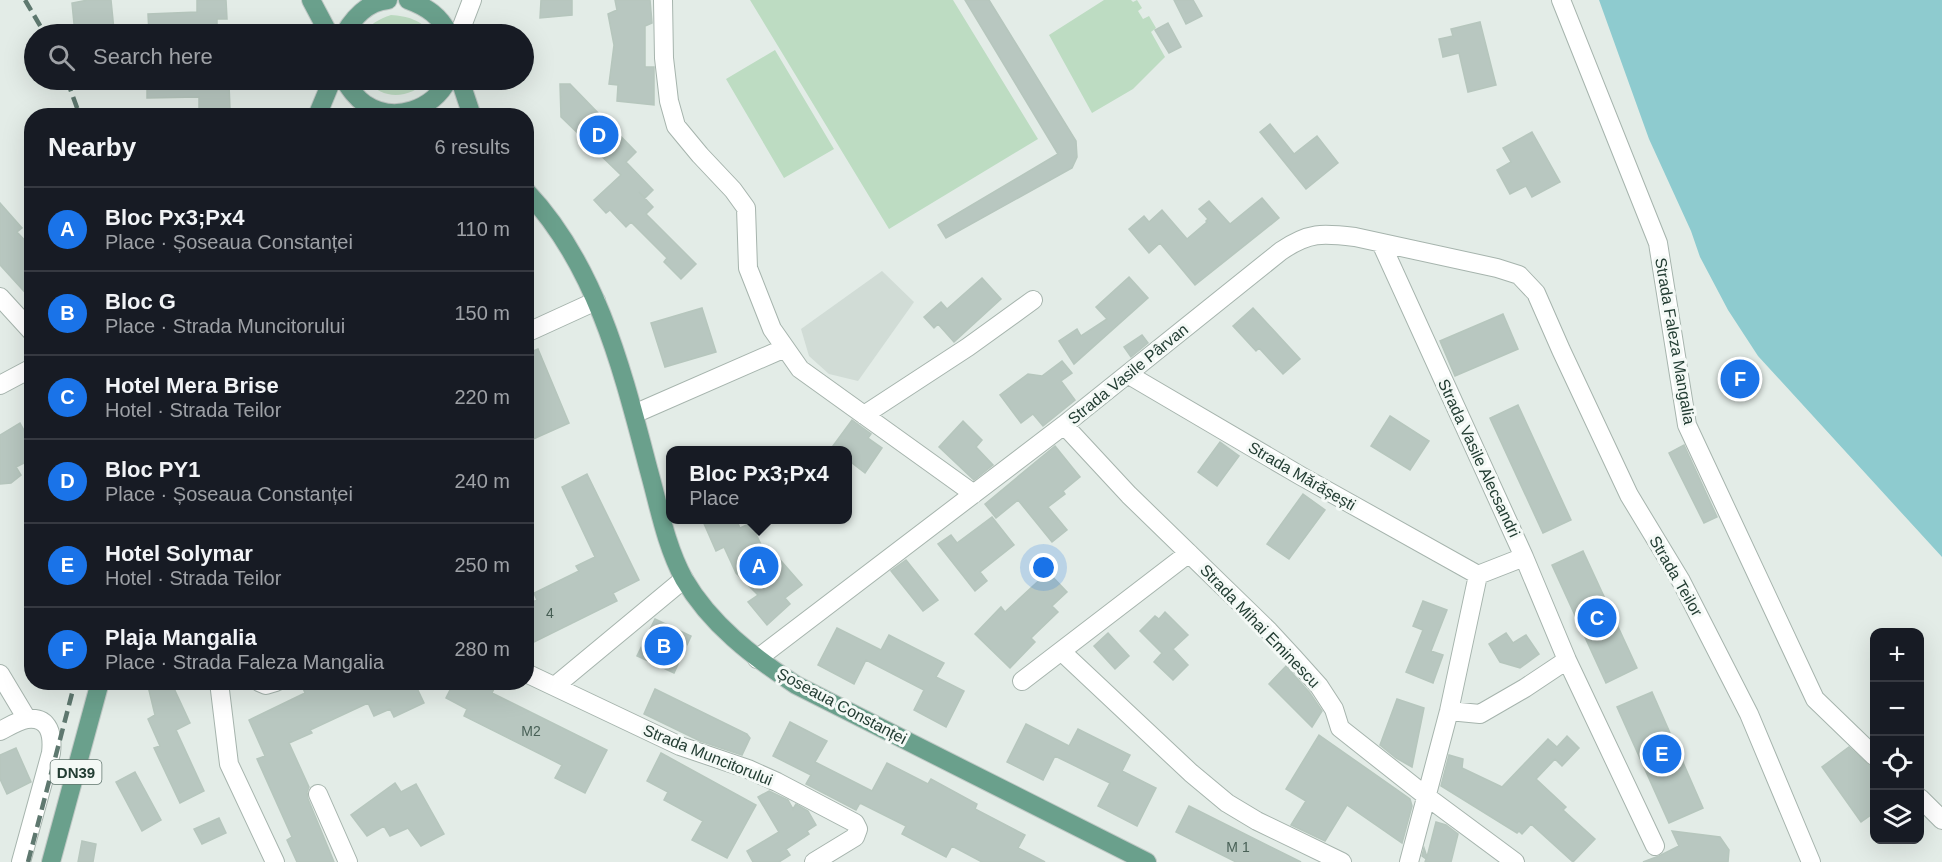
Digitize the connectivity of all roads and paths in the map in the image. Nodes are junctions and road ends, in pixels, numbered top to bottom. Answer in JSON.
{"nodes":[{"id":1,"x":311,"y":0,"type":"edge"},
{"id":2,"x":388,"y":0,"type":"edge"},
{"id":3,"x":408,"y":0,"type":"edge"},
{"id":4,"x":472,"y":0,"type":"edge"},
{"id":5,"x":663,"y":0,"type":"edge"},
{"id":6,"x":1561,"y":0,"type":"edge"},
{"id":7,"x":323,"y":24,"type":"edge"},
{"id":8,"x":350,"y":24,"type":"edge"},
{"id":9,"x":443,"y":24,"type":"edge"},
{"id":10,"x":463,"y":24,"type":"edge"},
{"id":11,"x":328,"y":90,"type":"edge"},
{"id":12,"x":350,"y":90,"type":"edge"},
{"id":13,"x":442,"y":90,"type":"edge"},
{"id":14,"x":463,"y":90,"type":"edge"},
{"id":15,"x":320,"y":108,"type":"edge"},
{"id":16,"x":373,"y":108,"type":"edge"},
{"id":17,"x":421,"y":108,"type":"edge"},
{"id":18,"x":469,"y":108,"type":"edge"},
{"id":19,"x":534,"y":201,"type":"edge"},
{"id":20,"x":1380,"y":243,"type":"junction"},
{"id":21,"x":1536,"y":292,"type":"joint"},
{"id":22,"x":0,"y":297,"type":"edge"},
{"id":23,"x":1033,"y":300,"type":"dead end"},
{"id":24,"x":596,"y":301,"type":"junction"},
{"id":25,"x":24,"y":323,"type":"edge"},
{"id":26,"x":534,"y":329,"type":"edge"},
{"id":27,"x":785,"y":348,"type":"junction"},
{"id":28,"x":24,"y":372,"type":"edge"},
{"id":29,"x":1129,"y":375,"type":"junction"},
{"id":30,"x":0,"y":386,"type":"edge"},
{"id":31,"x":634,"y":414,"type":"junction"},
{"id":32,"x":864,"y":415,"type":"junction"},
{"id":33,"x":1064,"y":425,"type":"junction"},
{"id":34,"x":974,"y":494,"type":"junction"},
{"id":35,"x":1189,"y":553,"type":"junction"},
{"id":36,"x":1524,"y":556,"type":"junction"},
{"id":37,"x":1478,"y":575,"type":"junction"},
{"id":38,"x":684,"y":579,"type":"junction"},
{"id":39,"x":1061,"y":651,"type":"junction"},
{"id":40,"x":757,"y":659,"type":"junction"},
{"id":41,"x":1567,"y":660,"type":"junction"},
{"id":42,"x":0,"y":674,"type":"edge"},
{"id":43,"x":534,"y":677,"type":"edge"},
{"id":44,"x":1022,"y":681,"type":"dead end"},
{"id":45,"x":555,"y":686,"type":"junction"},
{"id":46,"x":98,"y":690,"type":"edge"},
{"id":47,"x":220,"y":690,"type":"edge"},
{"id":48,"x":1449,"y":711,"type":"junction"},
{"id":49,"x":27,"y":719,"type":"junction"},
{"id":50,"x":0,"y":730,"type":"edge"},
{"id":51,"x":1870,"y":751,"type":"edge"},
{"id":52,"x":318,"y":794,"type":"dead end"},
{"id":53,"x":1426,"y":796,"type":"junction"},
{"id":54,"x":1924,"y":802,"type":"edge"},
{"id":55,"x":1942,"y":819,"type":"edge"},
{"id":56,"x":1654,"y":846,"type":"dead end"},
{"id":57,"x":823,"y":860,"type":"edge"},
{"id":58,"x":21,"y":862,"type":"edge"},
{"id":59,"x":51,"y":862,"type":"edge"},
{"id":60,"x":275,"y":862,"type":"edge"},
{"id":61,"x":348,"y":862,"type":"edge"},
{"id":62,"x":1147,"y":862,"type":"edge"},
{"id":63,"x":1342,"y":862,"type":"edge"},
{"id":64,"x":1409,"y":862,"type":"edge"},
{"id":65,"x":1515,"y":862,"type":"edge"},
{"id":66,"x":1811,"y":862,"type":"edge"}],
"edges":[{"from":1,"to":7,"type":"main road"},
{"from":2,"to":8,"type":"main road"},
{"from":3,"to":9,"type":"main road"},
{"from":4,"to":10,"type":"street"},
{"from":5,"to":27,"type":"street"},
{"from":6,"to":51,"type":"street","name":"Strada Faleza Mangalia"},
{"from":11,"to":15,"type":"main road"},
{"from":12,"to":16,"type":"main road"},
{"from":13,"to":17,"type":"main road"},
{"from":14,"to":18,"type":"main road"},
{"from":19,"to":24,"type":"main road","name":"Șoseaua Constanței"},
{"from":20,"to":21,"type":"street","name":"Strada Vasile Pârvan"},
{"from":20,"to":29,"type":"street","name":"Strada Vasile Pârvan"},
{"from":20,"to":36,"type":"street","name":"Strada Vasile Alecsandri"},
{"from":21,"to":66,"type":"street","name":"Strada Teilor"},
{"from":22,"to":25,"type":"street"},
{"from":23,"to":32,"type":"street"},
{"from":24,"to":26,"type":"street"},
{"from":24,"to":31,"type":"main road","name":"Șoseaua Constanței"},
{"from":27,"to":31,"type":"street"},
{"from":27,"to":32,"type":"street"},
{"from":28,"to":30,"type":"street"},
{"from":29,"to":33,"type":"street","name":"Strada Vasile Pârvan"},
{"from":29,"to":37,"type":"street","name":"Strada Mărășești"},
{"from":31,"to":38,"type":"main road","name":"Șoseaua Constanței"},
{"from":32,"to":34,"type":"street"},
{"from":33,"to":34,"type":"street","name":"Strada Vasile Pârvan"},
{"from":33,"to":35,"type":"street","name":"Strada Mihai Eminescu"},
{"from":34,"to":40,"type":"street","name":"Strada Vasile Pârvan"},
{"from":35,"to":39,"type":"street"},
{"from":35,"to":53,"type":"street","name":"Strada Mihai Eminescu"},
{"from":36,"to":37,"type":"street","name":"Strada Vasile Alecsandri"},
{"from":36,"to":41,"type":"street"},
{"from":37,"to":48,"type":"street"},
{"from":38,"to":40,"type":"main road","name":"Șoseaua Constanței"},
{"from":38,"to":45,"type":"street"},
{"from":39,"to":44,"type":"street"},
{"from":39,"to":63,"type":"street"},
{"from":40,"to":62,"type":"main road","name":"Șoseaua Constanței"},
{"from":41,"to":48,"type":"street"},
{"from":41,"to":56,"type":"street"},
{"from":42,"to":49,"type":"street"},
{"from":43,"to":45,"type":"street","name":"Strada Muncitorului"},
{"from":45,"to":57,"type":"street","name":"Strada Muncitorului"},
{"from":46,"to":59,"type":"main road","number":"DN39"},
{"from":47,"to":60,"type":"street"},
{"from":48,"to":53,"type":"street"},
{"from":49,"to":50,"type":"street"},
{"from":49,"to":58,"type":"street"},
{"from":52,"to":61,"type":"street"},
{"from":53,"to":64,"type":"street"},
{"from":53,"to":65,"type":"street","name":"Strada Mihai Eminescu"},
{"from":54,"to":55,"type":"street"}]}
